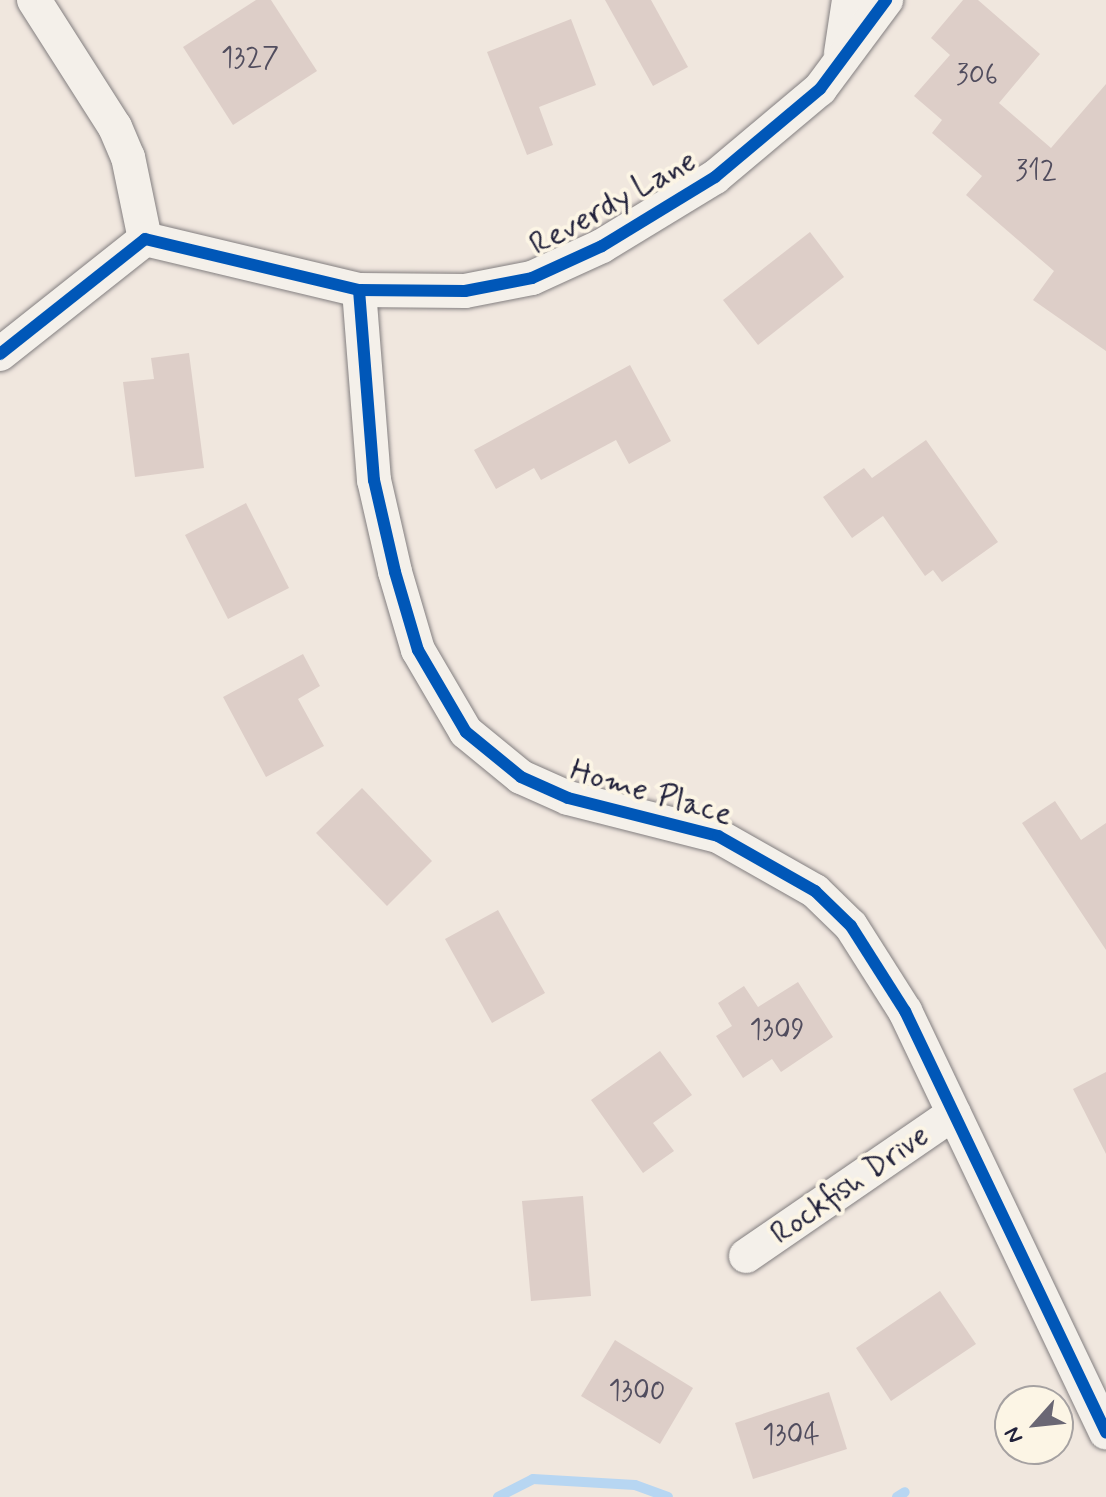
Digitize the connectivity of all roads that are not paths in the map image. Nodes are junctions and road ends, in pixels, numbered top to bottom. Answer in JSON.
{"nodes":[{"id":1,"x":34,"y":0,"type":"edge"},
{"id":2,"x":849,"y":0,"type":"edge"},
{"id":3,"x":886,"y":0,"type":"edge"},
{"id":4,"x":840,"y":61,"type":"junction"},
{"id":5,"x":145,"y":239,"type":"junction"},
{"id":6,"x":359,"y":290,"type":"junction"},
{"id":7,"x":0,"y":354,"type":"edge"},
{"id":8,"x":954,"y":1113,"type":"junction"},
{"id":9,"x":746,"y":1256,"type":"dead end"},
{"id":10,"x":1104,"y":1424,"type":"edge"}],
"edges":[{"from":1,"to":5,"type":"street"},
{"from":2,"to":4,"type":"street","name":"Reverdy Lane"},
{"from":3,"to":4,"type":"street","name":"Reverdy Lane"},
{"from":4,"to":6,"type":"street","name":"Reverdy Lane"},
{"from":5,"to":6,"type":"street","name":"Reverdy Lane"},
{"from":5,"to":7,"type":"street"},
{"from":6,"to":8,"type":"street","name":"Home Place"},
{"from":8,"to":9,"type":"street","name":"Rockfish Drive"},
{"from":8,"to":10,"type":"street","name":"Home Place"}]}
